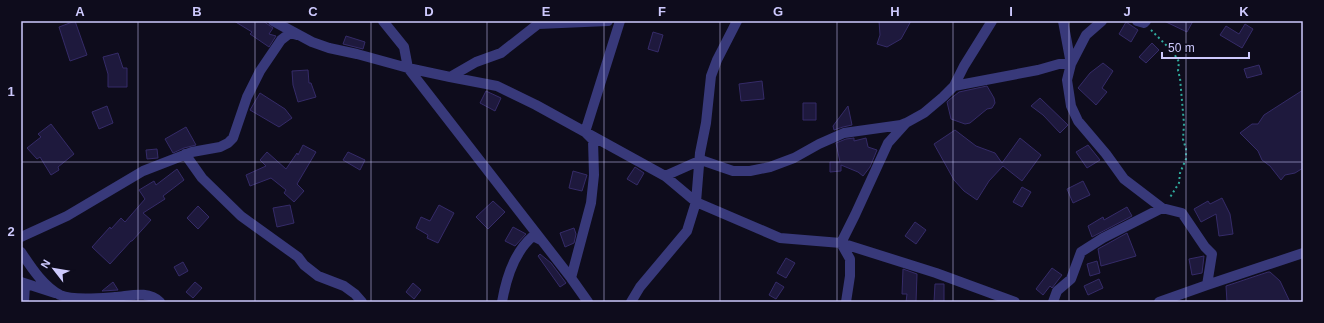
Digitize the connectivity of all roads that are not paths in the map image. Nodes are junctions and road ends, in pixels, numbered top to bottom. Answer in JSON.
{"nodes":[{"id":1,"x":273,"y":21,"type":"edge"},
{"id":2,"x":383,"y":21,"type":"edge"},
{"id":3,"x":608,"y":21,"type":"edge"},
{"id":4,"x":620,"y":21,"type":"edge"},
{"id":5,"x":737,"y":21,"type":"edge"},
{"id":6,"x":992,"y":21,"type":"edge"},
{"id":7,"x":1063,"y":21,"type":"edge"},
{"id":8,"x":1102,"y":21,"type":"edge"},
{"id":9,"x":301,"y":37,"type":"junction"},
{"id":10,"x":1071,"y":64,"type":"junction"},
{"id":11,"x":408,"y":68,"type":"junction"},
{"id":12,"x":450,"y":77,"type":"junction"},
{"id":13,"x":954,"y":86,"type":"junction"},
{"id":14,"x":906,"y":123,"type":"junction"},
{"id":15,"x":585,"y":132,"type":"junction"},
{"id":16,"x":185,"y":154,"type":"junction"},
{"id":17,"x":701,"y":160,"type":"junction"},
{"id":18,"x":665,"y":176,"type":"junction"},
{"id":19,"x":696,"y":202,"type":"junction"},
{"id":20,"x":1162,"y":208,"type":"junction"},
{"id":21,"x":21,"y":237,"type":"edge"},
{"id":22,"x":541,"y":240,"type":"junction"},
{"id":23,"x":841,"y":243,"type":"junction"},
{"id":24,"x":21,"y":252,"type":"edge"},
{"id":25,"x":1303,"y":253,"type":"edge"},
{"id":26,"x":571,"y":278,"type":"junction"},
{"id":27,"x":23,"y":283,"type":"edge"},
{"id":28,"x":1207,"y":285,"type":"junction"},
{"id":29,"x":60,"y":294,"type":"junction"},
{"id":30,"x":24,"y":302,"type":"edge"},
{"id":31,"x":160,"y":302,"type":"edge"},
{"id":32,"x":362,"y":302,"type":"edge"},
{"id":33,"x":502,"y":302,"type":"edge"},
{"id":34,"x":588,"y":302,"type":"edge"},
{"id":35,"x":631,"y":302,"type":"edge"},
{"id":36,"x":846,"y":302,"type":"edge"},
{"id":37,"x":1015,"y":302,"type":"edge"},
{"id":38,"x":1053,"y":302,"type":"edge"},
{"id":39,"x":1160,"y":302,"type":"edge"}],
"edges":[{"from":1,"to":9,"type":"street"},
{"from":2,"to":11,"type":"street"},
{"from":3,"to":12,"type":"street"},
{"from":4,"to":15,"type":"street"},
{"from":5,"to":17,"type":"street"},
{"from":6,"to":13,"type":"street"},
{"from":7,"to":10,"type":"street"},
{"from":8,"to":10,"type":"street"},
{"from":9,"to":11,"type":"street"},
{"from":9,"to":16,"type":"street"},
{"from":10,"to":13,"type":"street"},
{"from":10,"to":20,"type":"street"},
{"from":11,"to":12,"type":"street"},
{"from":11,"to":22,"type":"street"},
{"from":12,"to":15,"type":"street"},
{"from":13,"to":14,"type":"street"},
{"from":14,"to":17,"type":"street"},
{"from":14,"to":23,"type":"street"},
{"from":15,"to":18,"type":"street"},
{"from":15,"to":26,"type":"street"},
{"from":16,"to":21,"type":"street"},
{"from":16,"to":32,"type":"street"},
{"from":17,"to":18,"type":"street"},
{"from":17,"to":19,"type":"street"},
{"from":18,"to":19,"type":"street"},
{"from":19,"to":23,"type":"street"},
{"from":19,"to":35,"type":"street"},
{"from":20,"to":28,"type":"street"},
{"from":20,"to":38,"type":"street"},
{"from":22,"to":26,"type":"street"},
{"from":22,"to":33,"type":"street"},
{"from":23,"to":36,"type":"street"},
{"from":23,"to":37,"type":"street"},
{"from":24,"to":29,"type":"street"},
{"from":25,"to":28,"type":"street"},
{"from":26,"to":34,"type":"street"},
{"from":27,"to":29,"type":"street"},
{"from":27,"to":30,"type":"street"},
{"from":28,"to":39,"type":"street"},
{"from":29,"to":31,"type":"street"}]}
